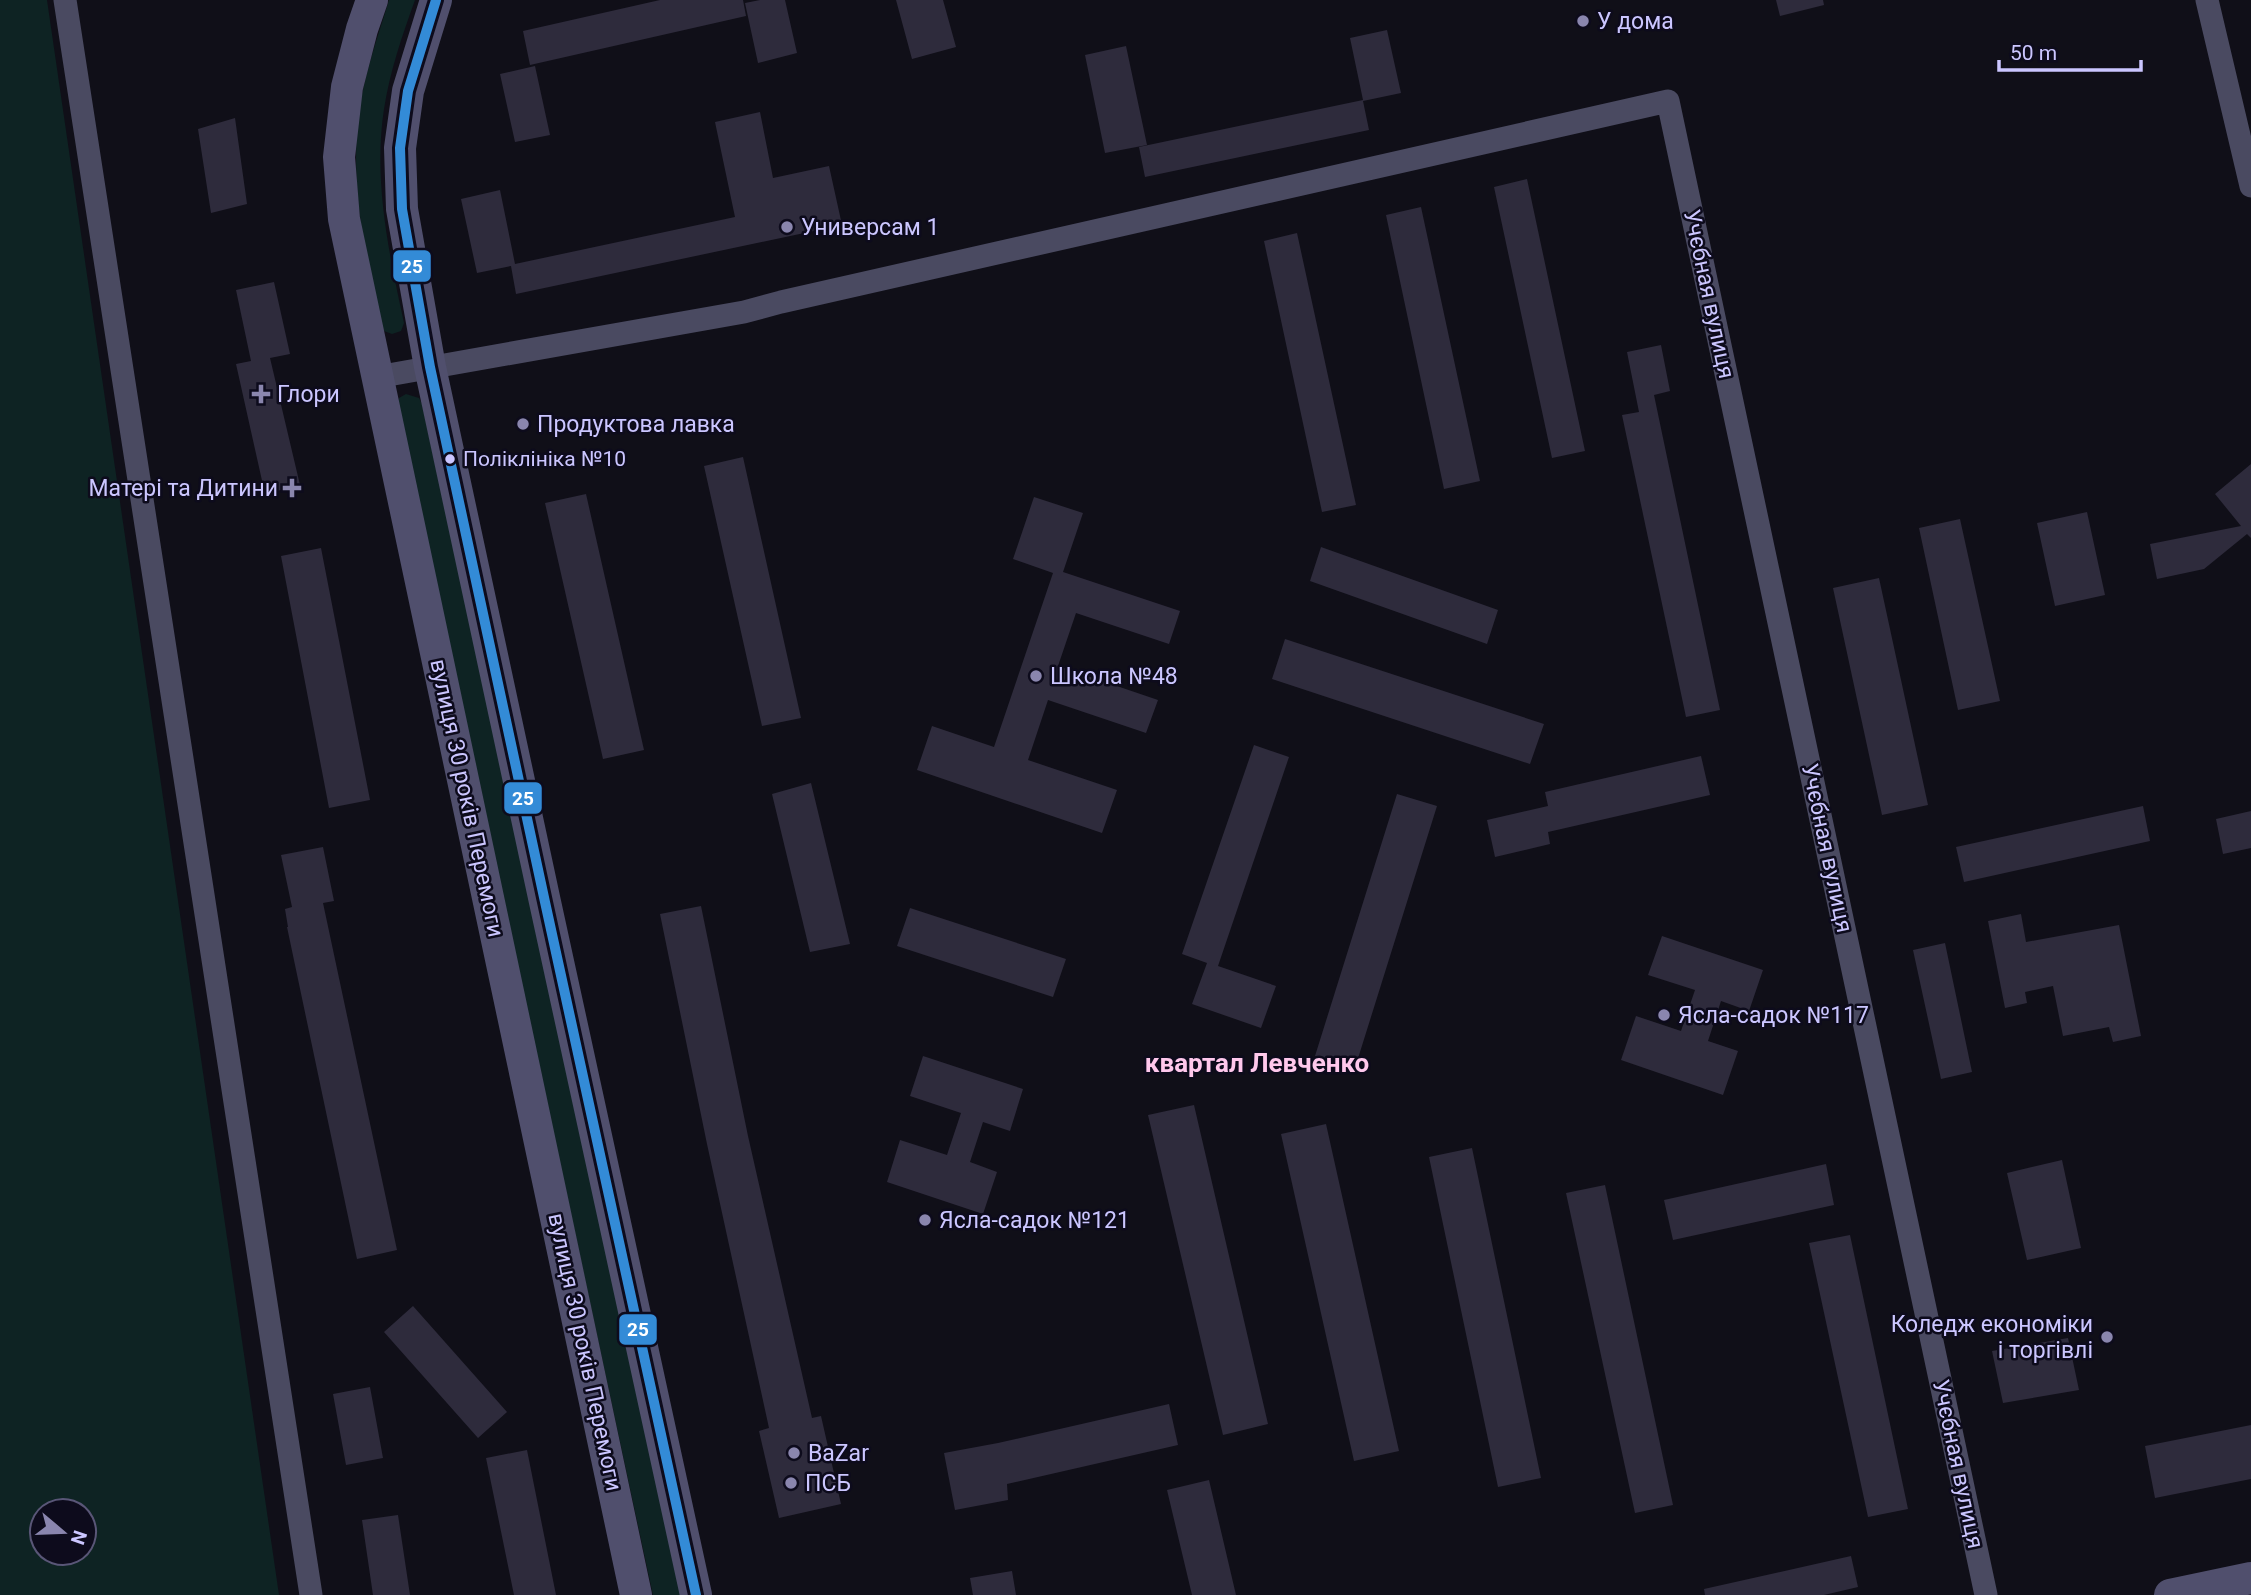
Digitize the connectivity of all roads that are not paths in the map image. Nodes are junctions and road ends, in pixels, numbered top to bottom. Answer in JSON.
{"nodes":[{"id":1,"x":65,"y":0,"type":"edge"},
{"id":2,"x":372,"y":0,"type":"edge"},
{"id":3,"x":436,"y":0,"type":"edge"},
{"id":4,"x":2207,"y":0,"type":"edge"},
{"id":5,"x":2251,"y":186,"type":"edge"},
{"id":6,"x":430,"y":367,"type":"junction"},
{"id":7,"x":377,"y":377,"type":"junction"},
{"id":8,"x":2251,"y":1578,"type":"edge"},
{"id":9,"x":311,"y":1595,"type":"edge"},
{"id":10,"x":636,"y":1595,"type":"edge"},
{"id":11,"x":696,"y":1595,"type":"edge"},
{"id":12,"x":1986,"y":1595,"type":"edge"},
{"id":13,"x":2170,"y":1595,"type":"edge"}],
"edges":[{"from":1,"to":9,"type":"street"},
{"from":2,"to":7,"type":"street","name":"вулиця 30 років Перемоги"},
{"from":3,"to":6,"type":"street"},
{"from":4,"to":5,"type":"street"},
{"from":6,"to":7,"type":"street"},
{"from":6,"to":11,"type":"street"},
{"from":6,"to":12,"type":"street","name":"Учєбная вулиця"},
{"from":7,"to":10,"type":"street","name":"вулиця 30 років Перемоги"},
{"from":8,"to":13,"type":"street"}]}
